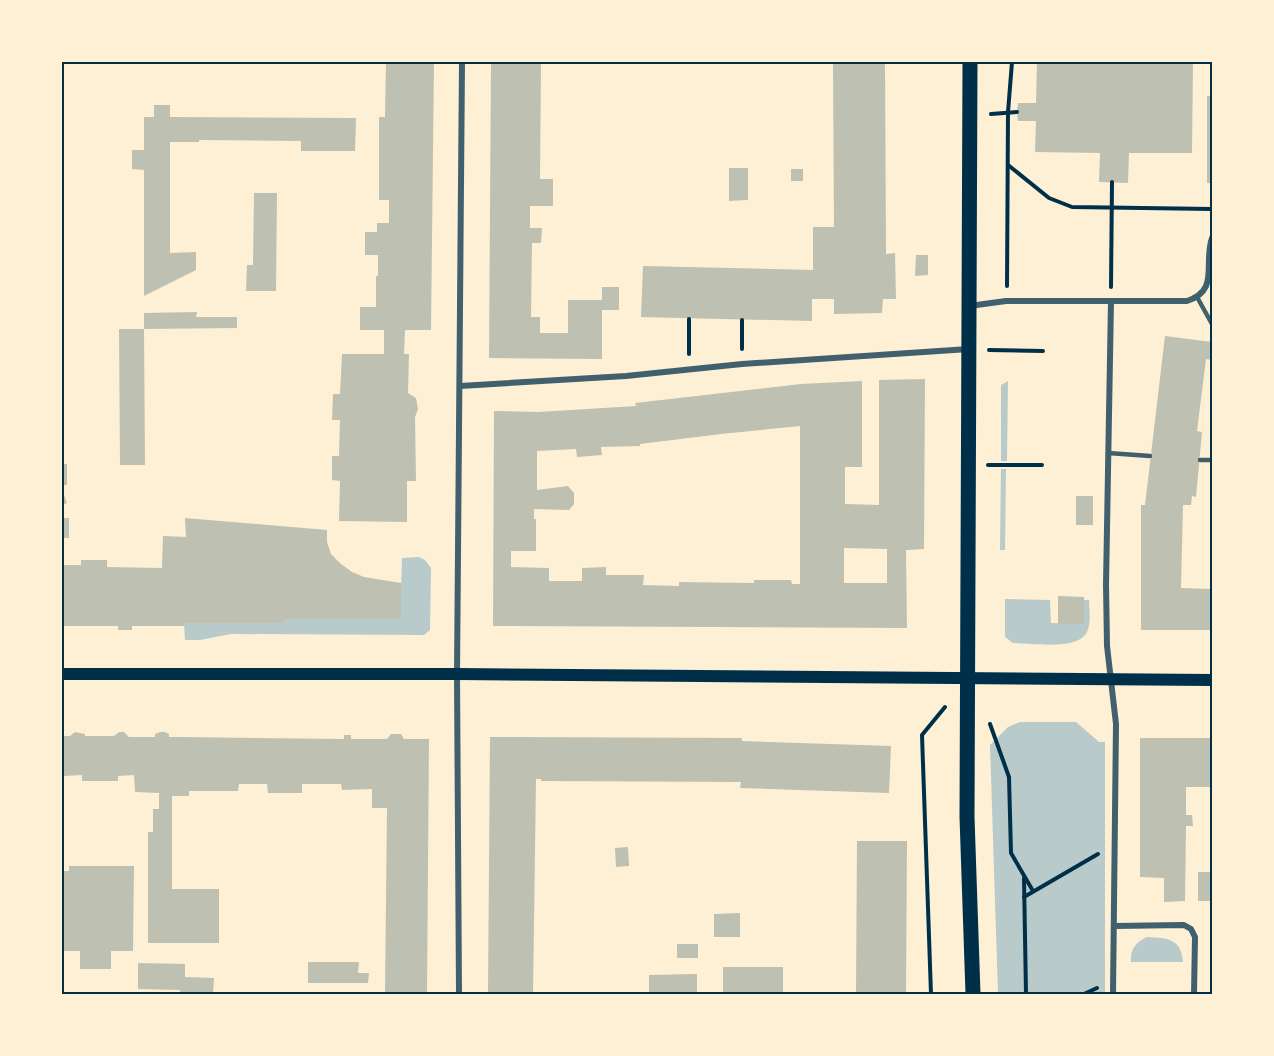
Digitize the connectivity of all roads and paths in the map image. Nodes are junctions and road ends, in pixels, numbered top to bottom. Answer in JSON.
{"nodes":[{"id":1,"x":462,"y":62,"type":"edge"},
{"id":2,"x":969,"y":62,"type":"edge"},
{"id":3,"x":1012,"y":62,"type":"edge"},
{"id":4,"x":1008,"y":165,"type":"junction"},
{"id":5,"x":1112,"y":182,"type":"dead end"},
{"id":6,"x":1112,"y":207,"type":"junction"},
{"id":7,"x":1212,"y":209,"type":"edge"},
{"id":8,"x":1212,"y":238,"type":"edge"},
{"id":9,"x":1197,"y":297,"type":"junction"},
{"id":10,"x":1111,"y":301,"type":"junction"},
{"id":11,"x":1006,"y":302,"type":"junction"},
{"id":12,"x":969,"y":306,"type":"junction"},
{"id":13,"x":689,"y":319,"type":"dead end"},
{"id":14,"x":742,"y":320,"type":"dead end"},
{"id":15,"x":1212,"y":324,"type":"edge"},
{"id":16,"x":969,"y":349,"type":"junction"},
{"id":17,"x":1043,"y":351,"type":"dead end"},
{"id":18,"x":742,"y":364,"type":"junction"},
{"id":19,"x":688,"y":370,"type":"junction"},
{"id":20,"x":460,"y":386,"type":"junction"},
{"id":21,"x":1108,"y":453,"type":"junction"},
{"id":22,"x":1150,"y":456,"type":"dead end"},
{"id":23,"x":1200,"y":460,"type":"dead end"},
{"id":24,"x":1212,"y":460,"type":"edge"},
{"id":25,"x":969,"y":465,"type":"junction"},
{"id":26,"x":1042,"y":465,"type":"dead end"},
{"id":27,"x":62,"y":674,"type":"edge"},
{"id":28,"x":457,"y":674,"type":"junction"},
{"id":29,"x":967,"y":680,"type":"junction"},
{"id":30,"x":1111,"y":680,"type":"junction"},
{"id":31,"x":1212,"y":680,"type":"edge"},
{"id":32,"x":986,"y":717,"type":"dead end"},
{"id":33,"x":1114,"y":845,"type":"junction"},
{"id":34,"x":1024,"y":876,"type":"junction"},
{"id":35,"x":1033,"y":891,"type":"junction"},
{"id":36,"x":1024,"y":897,"type":"junction"},
{"id":37,"x":1114,"y":926,"type":"junction"},
{"id":38,"x":459,"y":994,"type":"edge"},
{"id":39,"x":932,"y":994,"type":"edge"},
{"id":40,"x":973,"y":994,"type":"edge"},
{"id":41,"x":1026,"y":994,"type":"edge"},
{"id":42,"x":1113,"y":994,"type":"edge"},
{"id":43,"x":1194,"y":994,"type":"edge"}],
"edges":[{"from":1,"to":20,"type":"street"},
{"from":2,"to":12,"type":"main road"},
{"from":3,"to":4,"type":"path"},
{"from":4,"to":6,"type":"path"},
{"from":4,"to":11,"type":"path"},
{"from":5,"to":6,"type":"path"},
{"from":6,"to":7,"type":"path"},
{"from":6,"to":10,"type":"path"},
{"from":8,"to":9,"type":"street"},
{"from":9,"to":10,"type":"street"},
{"from":9,"to":15,"type":"lane"},
{"from":10,"to":11,"type":"street"},
{"from":10,"to":21,"type":"street"},
{"from":11,"to":12,"type":"street"},
{"from":12,"to":16,"type":"main road"},
{"from":13,"to":19,"type":"path"},
{"from":14,"to":18,"type":"path"},
{"from":16,"to":17,"type":"path"},
{"from":16,"to":18,"type":"street"},
{"from":16,"to":25,"type":"main road"},
{"from":18,"to":19,"type":"street"},
{"from":19,"to":20,"type":"street"},
{"from":20,"to":28,"type":"street"},
{"from":21,"to":22,"type":"lane"},
{"from":21,"to":30,"type":"street"},
{"from":23,"to":24,"type":"lane"},
{"from":25,"to":26,"type":"path"},
{"from":25,"to":29,"type":"main road"},
{"from":27,"to":28,"type":"main road"},
{"from":28,"to":29,"type":"main road"},
{"from":28,"to":38,"type":"street"},
{"from":29,"to":30,"type":"main road"},
{"from":29,"to":39,"type":"path"},
{"from":29,"to":40,"type":"main road"},
{"from":30,"to":31,"type":"main road"},
{"from":30,"to":33,"type":"street"},
{"from":32,"to":34,"type":"path"},
{"from":33,"to":35,"type":"path"},
{"from":33,"to":37,"type":"street"},
{"from":34,"to":35,"type":"path"},
{"from":34,"to":36,"type":"path"},
{"from":35,"to":36,"type":"path"},
{"from":36,"to":41,"type":"path"},
{"from":37,"to":42,"type":"street"},
{"from":37,"to":43,"type":"street"}]}
